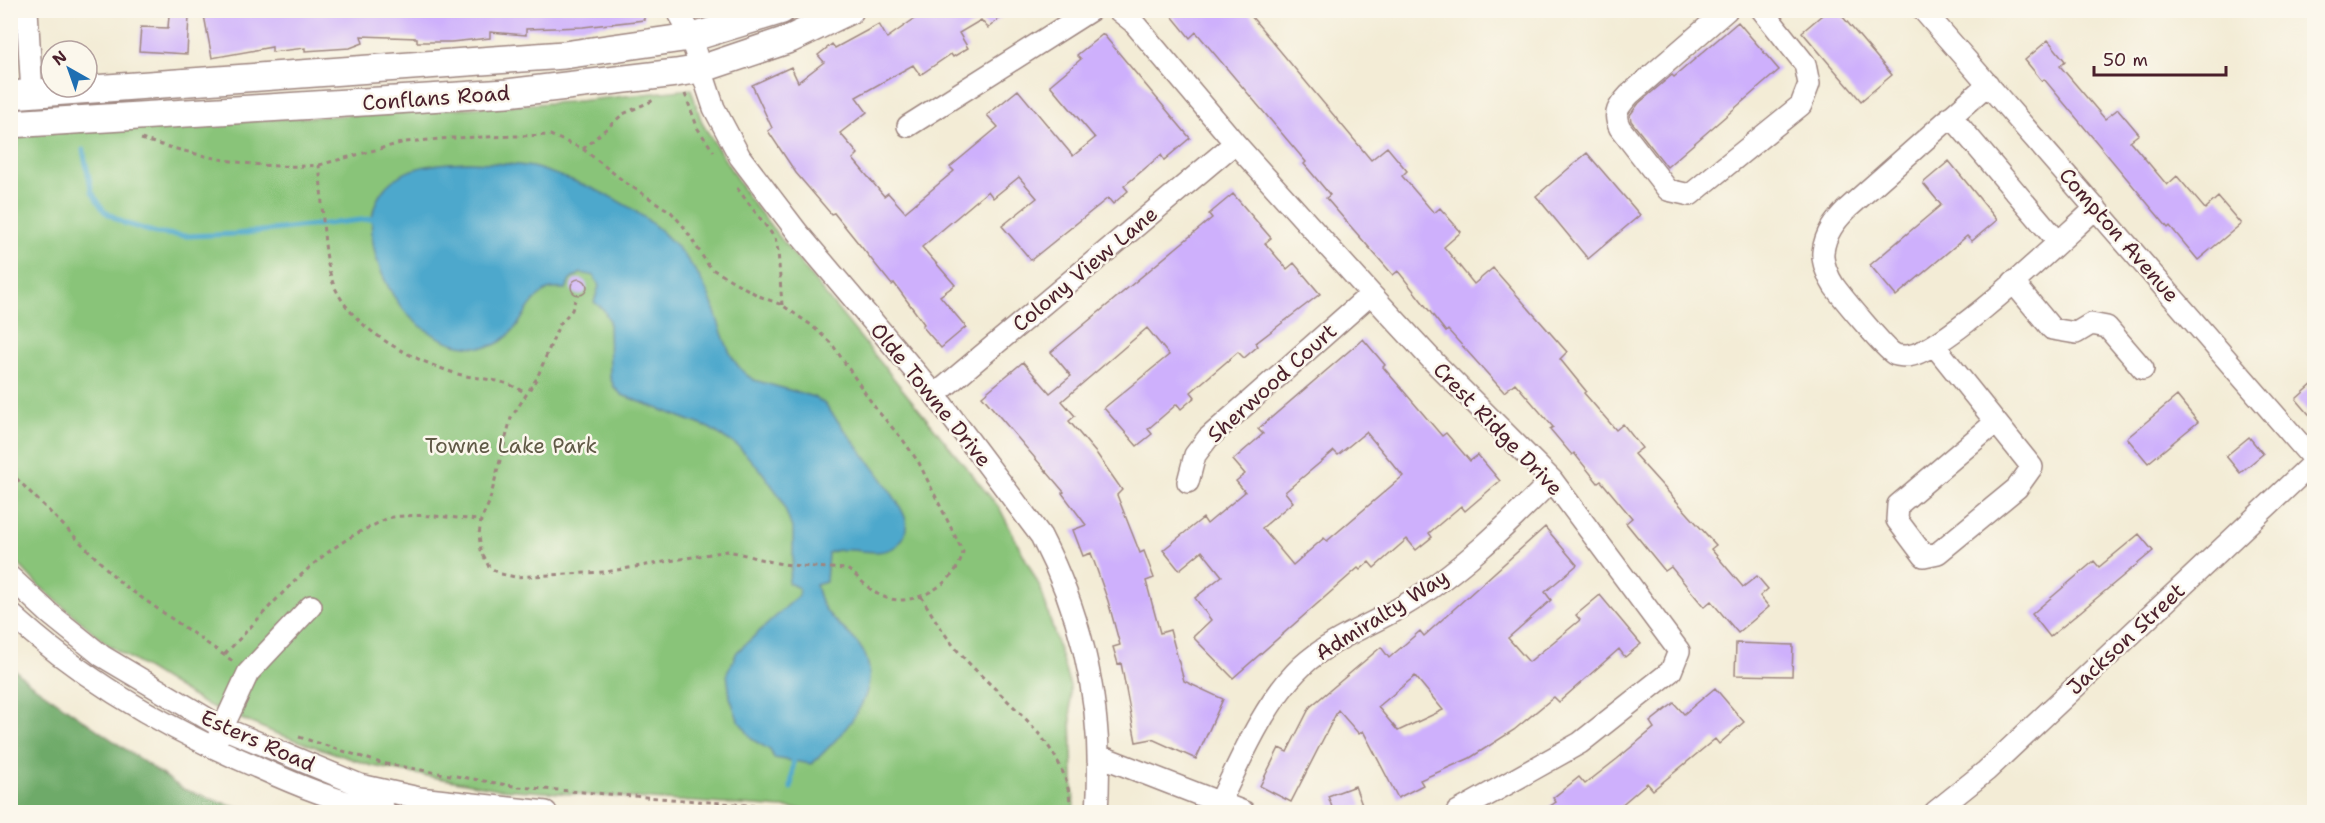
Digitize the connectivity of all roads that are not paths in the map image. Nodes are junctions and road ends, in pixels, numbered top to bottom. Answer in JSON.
{"nodes":[{"id":1,"x":27,"y":10,"type":"edge"},
{"id":2,"x":677,"y":10,"type":"edge"},
{"id":3,"x":782,"y":10,"type":"edge"},
{"id":4,"x":1119,"y":10,"type":"edge"},
{"id":5,"x":1728,"y":10,"type":"edge"},
{"id":6,"x":1762,"y":10,"type":"edge"},
{"id":7,"x":1923,"y":10,"type":"edge"},
{"id":8,"x":849,"y":11,"type":"edge"},
{"id":9,"x":1089,"y":11,"type":"edge"},
{"id":10,"x":690,"y":37,"type":"junction"},
{"id":11,"x":20,"y":44,"type":"edge"},
{"id":12,"x":701,"y":69,"type":"junction"},
{"id":13,"x":1988,"y":84,"type":"junction"},
{"id":14,"x":21,"y":94,"type":"edge"},
{"id":15,"x":1951,"y":117,"type":"junction"},
{"id":16,"x":22,"y":124,"type":"edge"},
{"id":17,"x":908,"y":126,"type":"dead end"},
{"id":18,"x":1235,"y":143,"type":"junction"},
{"id":19,"x":2096,"y":208,"type":"junction"},
{"id":20,"x":2058,"y":242,"type":"junction"},
{"id":21,"x":2013,"y":282,"type":"junction"},
{"id":22,"x":1371,"y":294,"type":"junction"},
{"id":23,"x":1934,"y":345,"type":"junction"},
{"id":24,"x":2143,"y":369,"type":"dead end"},
{"id":25,"x":935,"y":395,"type":"junction"},
{"id":26,"x":1996,"y":422,"type":"junction"},
{"id":27,"x":2314,"y":461,"type":"edge"},
{"id":28,"x":1552,"y":480,"type":"junction"},
{"id":29,"x":1188,"y":482,"type":"dead end"},
{"id":30,"x":10,"y":577,"type":"edge"},
{"id":31,"x":311,"y":606,"type":"dead end"},
{"id":32,"x":10,"y":613,"type":"edge"},
{"id":33,"x":223,"y":728,"type":"junction"},
{"id":34,"x":212,"y":748,"type":"junction"},
{"id":35,"x":1100,"y":756,"type":"junction"},
{"id":36,"x":1221,"y":802,"type":"junction"},
{"id":37,"x":1958,"y":805,"type":"edge"},
{"id":38,"x":386,"y":813,"type":"edge"},
{"id":39,"x":546,"y":813,"type":"edge"},
{"id":40,"x":1097,"y":813,"type":"edge"},
{"id":41,"x":1244,"y":813,"type":"edge"},
{"id":42,"x":1457,"y":813,"type":"edge"},
{"id":43,"x":1935,"y":813,"type":"edge"}],
"edges":[{"from":1,"to":11,"type":"street"},
{"from":2,"to":10,"type":"street","name":"Olde Towne Drive"},
{"from":3,"to":10,"type":"main road","name":"Conflans Road"},
{"from":4,"to":18,"type":"street","name":"Crest Ridge Drive"},
{"from":5,"to":6,"type":"street"},
{"from":7,"to":13,"type":"street","name":"Compton Avenue"},
{"from":8,"to":12,"type":"main road","name":"Conflans Road"},
{"from":9,"to":17,"type":"street"},
{"from":10,"to":12,"type":"street","name":"Olde Towne Drive"},
{"from":10,"to":14,"type":"main road","name":"Conflans Road"},
{"from":11,"to":14,"type":"street"},
{"from":12,"to":16,"type":"main road","name":"Conflans Road"},
{"from":12,"to":25,"type":"street","name":"Olde Towne Drive"},
{"from":13,"to":15,"type":"street"},
{"from":13,"to":19,"type":"street","name":"Compton Avenue"},
{"from":14,"to":16,"type":"main road"},
{"from":15,"to":20,"type":"street"},
{"from":15,"to":23,"type":"street"},
{"from":18,"to":22,"type":"street","name":"Crest Ridge Drive"},
{"from":18,"to":25,"type":"street","name":"Colony View Lane"},
{"from":19,"to":20,"type":"street"},
{"from":19,"to":27,"type":"street","name":"Compton Avenue"},
{"from":20,"to":21,"type":"street"},
{"from":21,"to":23,"type":"street"},
{"from":21,"to":24,"type":"street"},
{"from":22,"to":28,"type":"street","name":"Crest Ridge Drive"},
{"from":22,"to":29,"type":"street","name":"Sherwood Court"},
{"from":23,"to":26,"type":"street"},
{"from":25,"to":35,"type":"street","name":"Olde Towne Drive"},
{"from":26,"to":26,"type":"street"},
{"from":27,"to":37,"type":"street","name":"Jackson Street"},
{"from":28,"to":36,"type":"street","name":"Admiralty Way"},
{"from":28,"to":42,"type":"street","name":"Crest Ridge Drive"},
{"from":30,"to":33,"type":"street","name":"Esters Road"},
{"from":31,"to":33,"type":"street"},
{"from":32,"to":34,"type":"street","name":"Esters Road"},
{"from":33,"to":34,"type":"street"},
{"from":33,"to":39,"type":"street","name":"Esters Road"},
{"from":34,"to":38,"type":"street","name":"Esters Road"},
{"from":35,"to":36,"type":"street"},
{"from":35,"to":40,"type":"street","name":"Olde Towne Drive"},
{"from":36,"to":41,"type":"street"},
{"from":37,"to":43,"type":"street","name":"Jackson Street"}]}
